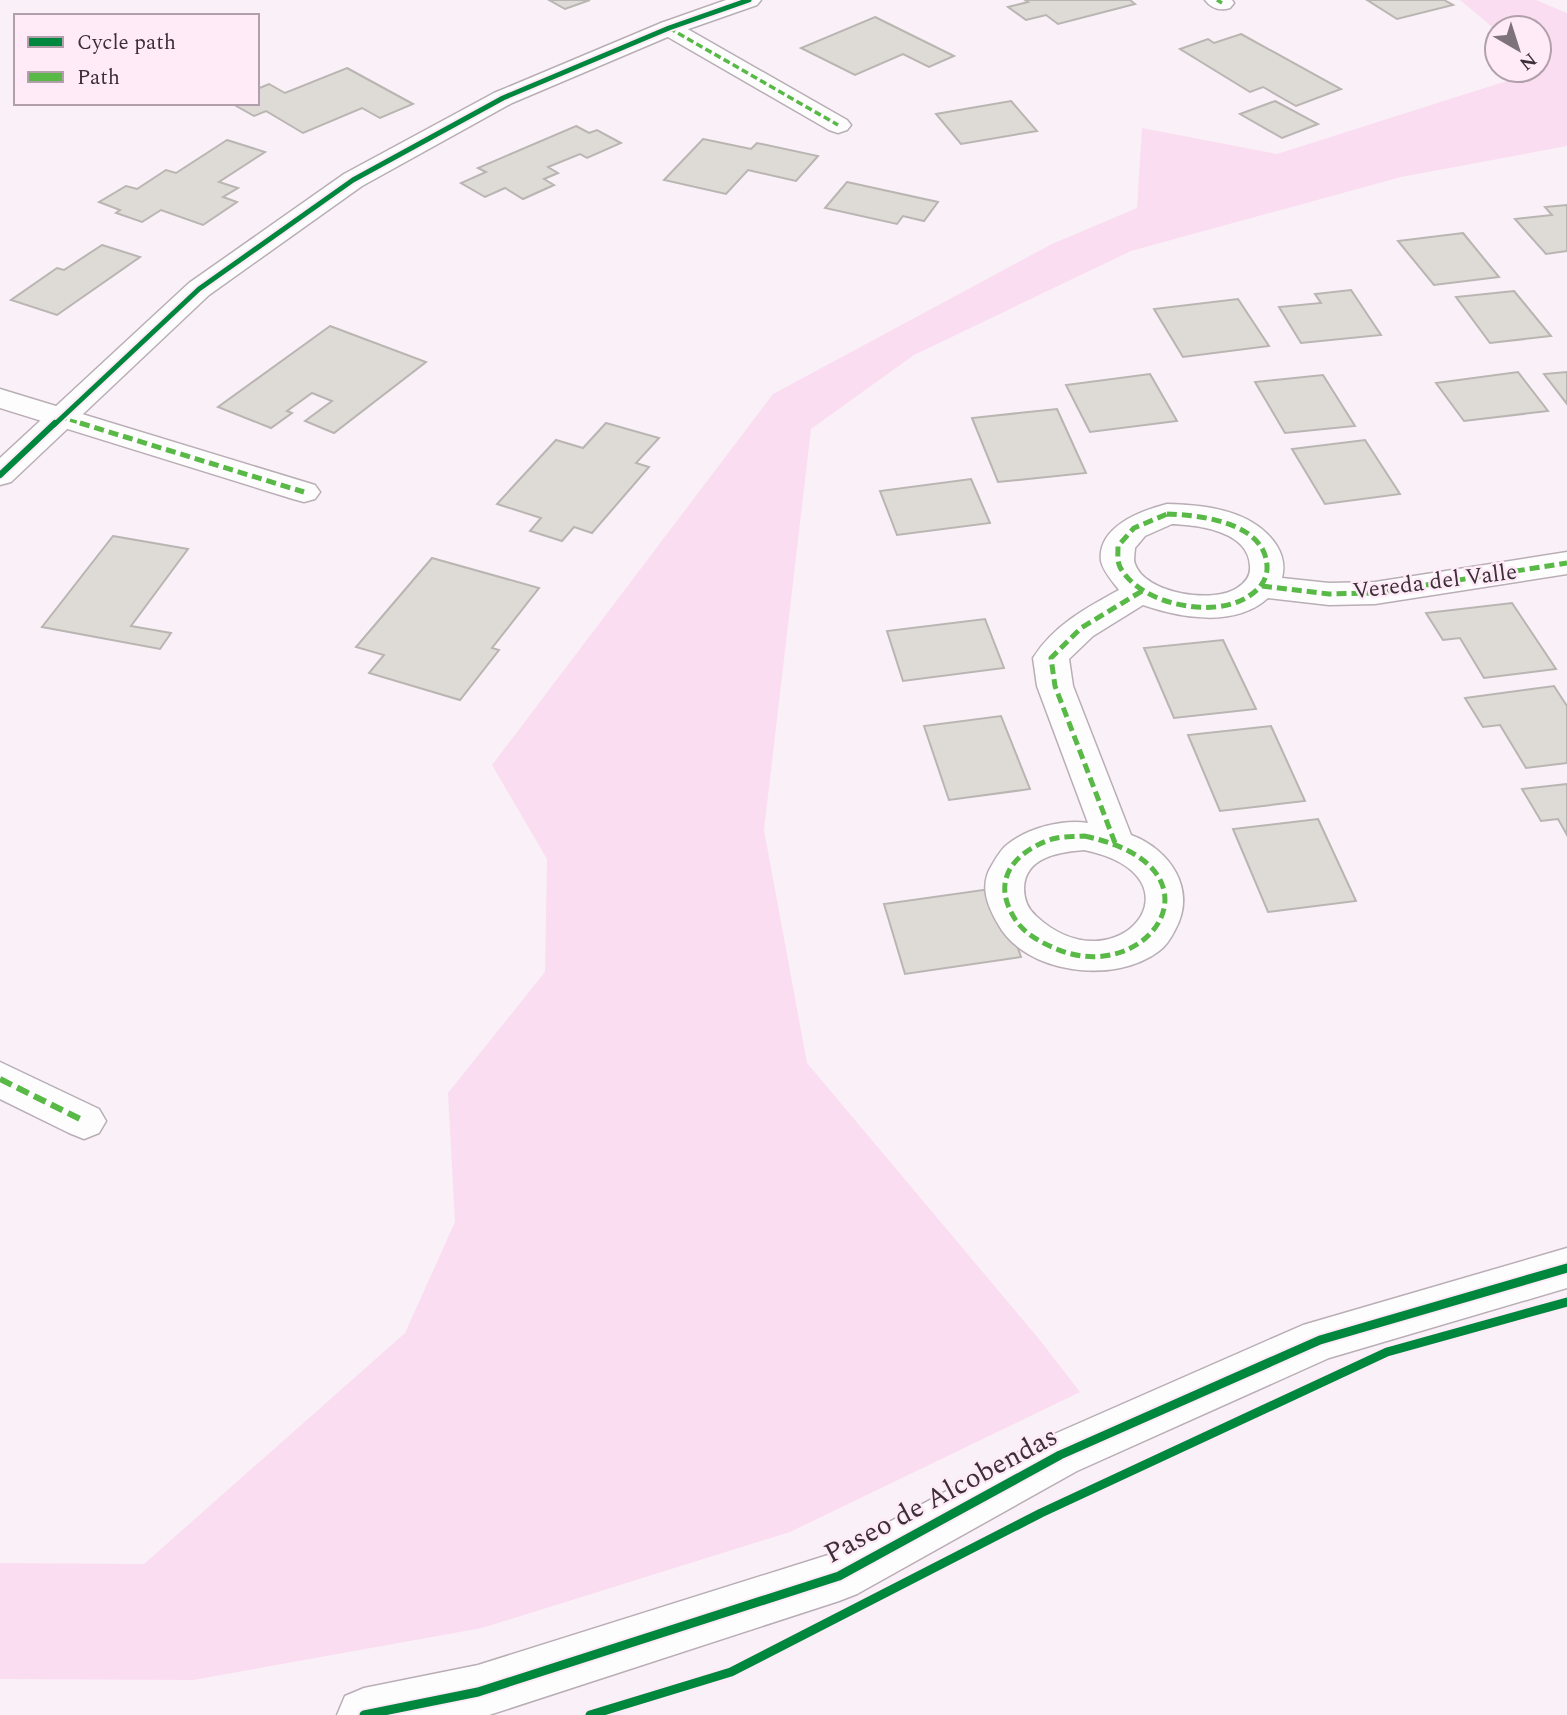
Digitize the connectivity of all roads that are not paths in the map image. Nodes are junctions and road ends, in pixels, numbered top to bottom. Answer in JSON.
{"nodes":[{"id":1,"x":748,"y":0,"type":"edge"},
{"id":2,"x":669,"y":28,"type":"junction"},
{"id":3,"x":838,"y":125,"type":"dead end"},
{"id":4,"x":0,"y":398,"type":"edge"},
{"id":5,"x":60,"y":417,"type":"junction"},
{"id":6,"x":0,"y":475,"type":"edge"},
{"id":7,"x":304,"y":492,"type":"dead end"},
{"id":8,"x":1567,"y":563,"type":"edge"},
{"id":9,"x":1262,"y":586,"type":"junction"},
{"id":10,"x":1142,"y":591,"type":"junction"},
{"id":11,"x":1115,"y":842,"type":"dead end"},
{"id":12,"x":0,"y":1079,"type":"edge"},
{"id":13,"x":84,"y":1121,"type":"dead end"},
{"id":14,"x":1567,"y":1268,"type":"edge"},
{"id":15,"x":364,"y":1715,"type":"edge"}],
"edges":[{"from":1,"to":2,"type":"street"},
{"from":2,"to":3,"type":"street"},
{"from":2,"to":5,"type":"street"},
{"from":4,"to":5,"type":"street"},
{"from":5,"to":6,"type":"street"},
{"from":5,"to":7,"type":"street"},
{"from":8,"to":9,"type":"street","name":"Vereda del Valle"},
{"from":9,"to":10,"type":"street"},
{"from":9,"to":10,"type":"street"},
{"from":10,"to":11,"type":"street"},
{"from":12,"to":13,"type":"street"},
{"from":14,"to":15,"type":"street","name":"Paseo de Alcobendas"}]}
